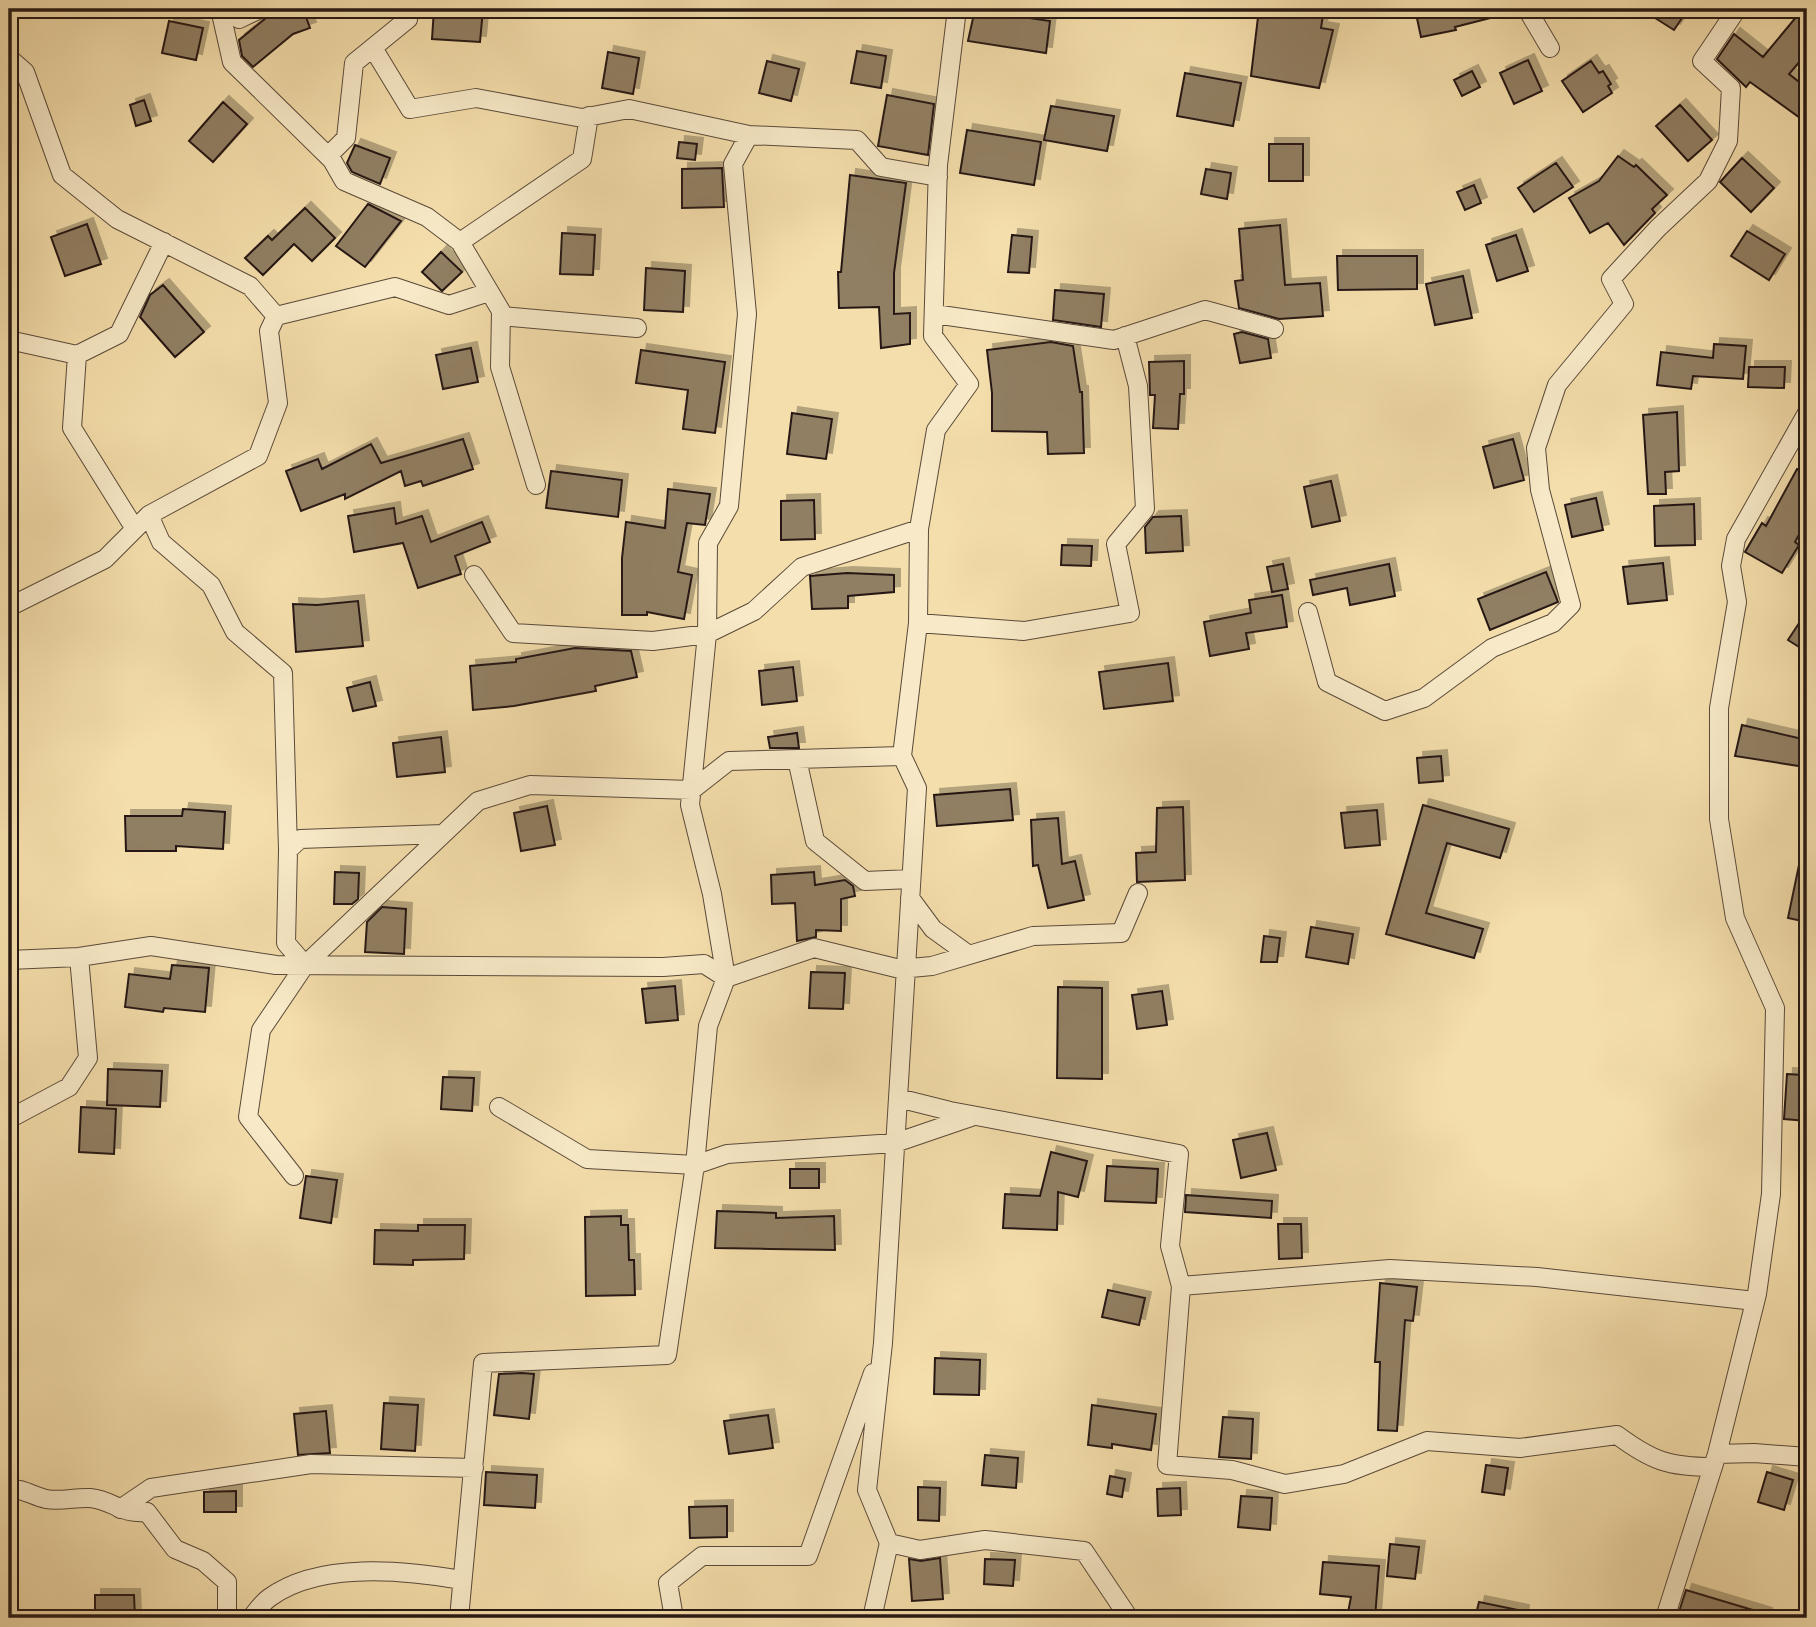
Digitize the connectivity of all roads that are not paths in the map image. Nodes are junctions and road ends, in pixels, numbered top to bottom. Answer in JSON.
{"nodes":[{"id":1,"x":220,"y":9,"type":"edge"},
{"id":2,"x":260,"y":9,"type":"edge"},
{"id":3,"x":407,"y":9,"type":"edge"},
{"id":4,"x":957,"y":9,"type":"edge"},
{"id":5,"x":1527,"y":9,"type":"edge"},
{"id":6,"x":1737,"y":9,"type":"edge"},
{"id":7,"x":373,"y":48,"type":"junction"},
{"id":8,"x":1550,"y":48,"type":"dead end"},
{"id":9,"x":9,"y":58,"type":"edge"},
{"id":10,"x":589,"y":116,"type":"junction"},
{"id":11,"x":749,"y":135,"type":"junction"},
{"id":12,"x":328,"y":156,"type":"junction"},
{"id":13,"x":938,"y":177,"type":"junction"},
{"id":14,"x":164,"y":242,"type":"junction"},
{"id":15,"x":460,"y":242,"type":"junction"},
{"id":16,"x":489,"y":292,"type":"junction"},
{"id":17,"x":934,"y":314,"type":"junction"},
{"id":18,"x":276,"y":316,"type":"junction"},
{"id":19,"x":500,"y":316,"type":"junction"},
{"id":20,"x":637,"y":328,"type":"dead end"},
{"id":21,"x":1275,"y":329,"type":"dead end"},
{"id":22,"x":1125,"y":336,"type":"junction"},
{"id":23,"x":9,"y":340,"type":"edge"},
{"id":24,"x":77,"y":355,"type":"junction"},
{"id":25,"x":1807,"y":413,"type":"edge"},
{"id":26,"x":536,"y":485,"type":"dead end"},
{"id":27,"x":149,"y":515,"type":"junction"},
{"id":28,"x":135,"y":529,"type":"junction"},
{"id":29,"x":919,"y":529,"type":"junction"},
{"id":30,"x":474,"y":575,"type":"dead end"},
{"id":31,"x":9,"y":607,"type":"edge"},
{"id":32,"x":1308,"y":612,"type":"dead end"},
{"id":33,"x":918,"y":622,"type":"junction"},
{"id":34,"x":707,"y":634,"type":"junction"},
{"id":35,"x":902,"y":756,"type":"junction"},
{"id":36,"x":797,"y":759,"type":"junction"},
{"id":37,"x":692,"y":790,"type":"junction"},
{"id":38,"x":443,"y":834,"type":"junction"},
{"id":39,"x":288,"y":850,"type":"junction"},
{"id":40,"x":911,"y":880,"type":"junction"},
{"id":41,"x":1138,"y":893,"type":"dead end"},
{"id":42,"x":910,"y":898,"type":"junction"},
{"id":43,"x":969,"y":955,"type":"junction"},
{"id":44,"x":79,"y":957,"type":"junction"},
{"id":45,"x":9,"y":960,"type":"edge"},
{"id":46,"x":305,"y":965,"type":"junction"},
{"id":47,"x":906,"y":968,"type":"junction"},
{"id":48,"x":726,"y":978,"type":"junction"},
{"id":49,"x":898,"y":1098,"type":"junction"},
{"id":50,"x":499,"y":1107,"type":"dead end"},
{"id":51,"x":975,"y":1116,"type":"junction"},
{"id":52,"x":9,"y":1119,"type":"edge"},
{"id":53,"x":895,"y":1143,"type":"junction"},
{"id":54,"x":695,"y":1165,"type":"junction"},
{"id":55,"x":294,"y":1176,"type":"dead end"},
{"id":56,"x":1181,"y":1286,"type":"junction"},
{"id":57,"x":1755,"y":1301,"type":"junction"},
{"id":58,"x":883,"y":1343,"type":"junction"},
{"id":59,"x":1807,"y":1457,"type":"edge"},
{"id":60,"x":1715,"y":1460,"type":"junction"},
{"id":61,"x":474,"y":1468,"type":"junction"},
{"id":62,"x":9,"y":1489,"type":"edge"},
{"id":63,"x":120,"y":1509,"type":"junction"},
{"id":64,"x":889,"y":1544,"type":"junction"},
{"id":65,"x":461,"y":1580,"type":"junction"},
{"id":66,"x":227,"y":1618,"type":"edge"},
{"id":67,"x":251,"y":1618,"type":"edge"},
{"id":68,"x":459,"y":1618,"type":"edge"},
{"id":69,"x":674,"y":1618,"type":"edge"},
{"id":70,"x":872,"y":1618,"type":"edge"},
{"id":71,"x":1129,"y":1618,"type":"edge"},
{"id":72,"x":1665,"y":1618,"type":"edge"}],
"edges":[{"from":1,"to":2,"type":"street"},
{"from":1,"to":12,"type":"street"},
{"from":3,"to":7,"type":"street"},
{"from":4,"to":13,"type":"street"},
{"from":5,"to":8,"type":"street"},
{"from":6,"to":32,"type":"street"},
{"from":7,"to":10,"type":"street"},
{"from":7,"to":12,"type":"street"},
{"from":9,"to":14,"type":"street"},
{"from":10,"to":11,"type":"street"},
{"from":10,"to":15,"type":"street"},
{"from":11,"to":13,"type":"street"},
{"from":11,"to":34,"type":"street"},
{"from":12,"to":15,"type":"street"},
{"from":13,"to":17,"type":"street"},
{"from":14,"to":18,"type":"street"},
{"from":14,"to":24,"type":"street"},
{"from":15,"to":16,"type":"street"},
{"from":16,"to":18,"type":"street"},
{"from":16,"to":19,"type":"street"},
{"from":17,"to":22,"type":"street"},
{"from":17,"to":29,"type":"street"},
{"from":18,"to":27,"type":"street"},
{"from":19,"to":20,"type":"street"},
{"from":19,"to":26,"type":"street"},
{"from":21,"to":22,"type":"street"},
{"from":22,"to":33,"type":"street"},
{"from":23,"to":24,"type":"street"},
{"from":24,"to":28,"type":"street"},
{"from":25,"to":57,"type":"street"},
{"from":27,"to":28,"type":"street"},
{"from":27,"to":39,"type":"street"},
{"from":28,"to":31,"type":"street"},
{"from":29,"to":33,"type":"street"},
{"from":29,"to":34,"type":"street"},
{"from":30,"to":34,"type":"street"},
{"from":33,"to":35,"type":"street"},
{"from":34,"to":37,"type":"street"},
{"from":35,"to":36,"type":"street"},
{"from":35,"to":40,"type":"street"},
{"from":36,"to":37,"type":"street"},
{"from":36,"to":40,"type":"street"},
{"from":37,"to":38,"type":"street"},
{"from":37,"to":48,"type":"street"},
{"from":38,"to":39,"type":"street"},
{"from":38,"to":46,"type":"street"},
{"from":39,"to":46,"type":"street"},
{"from":40,"to":42,"type":"street"},
{"from":41,"to":43,"type":"street"},
{"from":42,"to":43,"type":"street"},
{"from":42,"to":47,"type":"street"},
{"from":43,"to":47,"type":"street"},
{"from":44,"to":45,"type":"street"},
{"from":44,"to":46,"type":"street"},
{"from":44,"to":52,"type":"street"},
{"from":46,"to":48,"type":"street"},
{"from":46,"to":55,"type":"street"},
{"from":47,"to":48,"type":"street"},
{"from":47,"to":49,"type":"street"},
{"from":48,"to":54,"type":"street"},
{"from":49,"to":51,"type":"street"},
{"from":49,"to":53,"type":"street"},
{"from":50,"to":54,"type":"street"},
{"from":51,"to":53,"type":"street"},
{"from":51,"to":56,"type":"street"},
{"from":53,"to":54,"type":"street"},
{"from":53,"to":58,"type":"street"},
{"from":54,"to":61,"type":"street"},
{"from":56,"to":57,"type":"street"},
{"from":56,"to":60,"type":"street"},
{"from":57,"to":60,"type":"street"},
{"from":58,"to":64,"type":"street"},
{"from":58,"to":69,"type":"street"},
{"from":59,"to":60,"type":"street"},
{"from":60,"to":72,"type":"street"},
{"from":61,"to":63,"type":"street"},
{"from":61,"to":65,"type":"street"},
{"from":62,"to":63,"type":"street"},
{"from":63,"to":66,"type":"street"},
{"from":64,"to":70,"type":"street"},
{"from":64,"to":71,"type":"street"},
{"from":65,"to":67,"type":"street"},
{"from":65,"to":68,"type":"street"}]}
